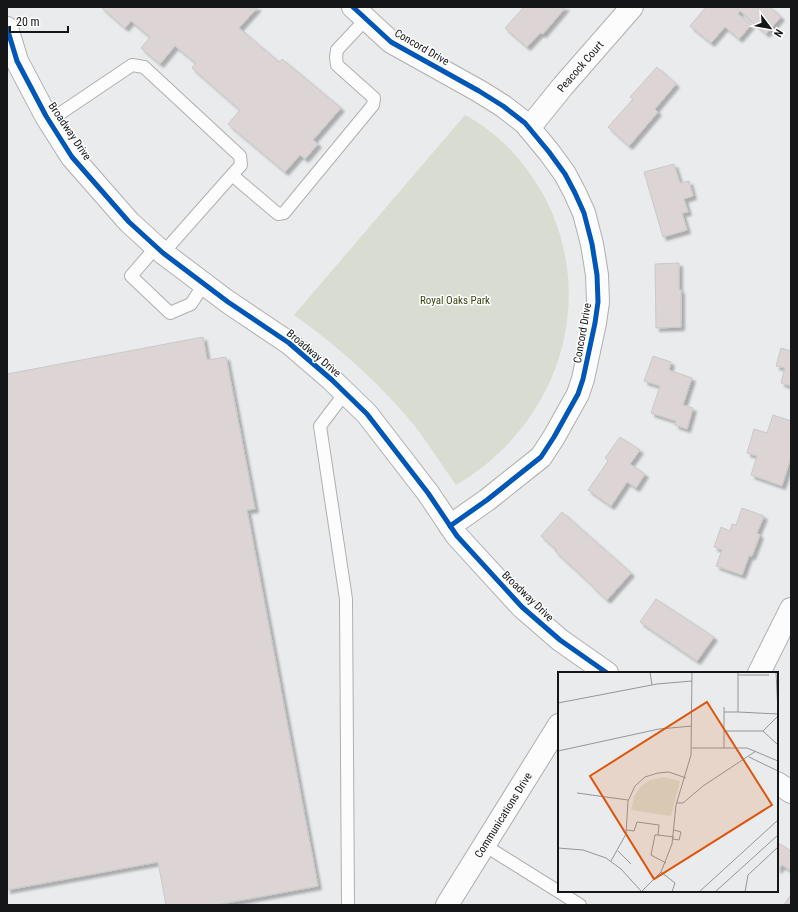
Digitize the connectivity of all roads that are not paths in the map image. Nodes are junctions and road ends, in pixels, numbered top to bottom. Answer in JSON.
{"nodes":[{"id":1,"x":632,"y":7,"type":"edge"},
{"id":2,"x":359,"y":13,"type":"edge"},
{"id":3,"x":7,"y":28,"type":"edge"},
{"id":4,"x":12,"y":63,"type":"edge"},
{"id":5,"x":49,"y":120,"type":"junction"},
{"id":6,"x":530,"y":128,"type":"junction"},
{"id":7,"x":232,"y":175,"type":"junction"},
{"id":8,"x":160,"y":250,"type":"junction"},
{"id":9,"x":204,"y":284,"type":"junction"},
{"id":10,"x":345,"y":393,"type":"junction"},
{"id":11,"x":450,"y":526,"type":"junction"},
{"id":12,"x":791,"y":609,"type":"edge"},
{"id":13,"x":598,"y":671,"type":"edge"},
{"id":14,"x":760,"y":672,"type":"edge"},
{"id":15,"x":558,"y":727,"type":"edge"},
{"id":16,"x":778,"y":784,"type":"edge"},
{"id":17,"x":791,"y":792,"type":"edge"},
{"id":18,"x":484,"y":846,"type":"junction"},
{"id":19,"x":558,"y":891,"type":"edge"},
{"id":20,"x":559,"y":892,"type":"edge"},
{"id":21,"x":348,"y":905,"type":"edge"},
{"id":22,"x":447,"y":905,"type":"edge"},
{"id":23,"x":580,"y":905,"type":"edge"}],
"edges":[{"from":1,"to":6,"type":"street","name":"Peacock Court"},
{"from":2,"to":6,"type":"street","name":"Concord Drive"},
{"from":2,"to":7,"type":"lane"},
{"from":3,"to":4,"type":"street","name":"Broadway Drive"},
{"from":4,"to":5,"type":"street","name":"Broadway Drive"},
{"from":5,"to":7,"type":"lane"},
{"from":5,"to":8,"type":"street","name":"Broadway Drive"},
{"from":6,"to":11,"type":"street","name":"Concord Drive"},
{"from":7,"to":8,"type":"lane"},
{"from":8,"to":9,"type":"street","name":"Broadway Drive"},
{"from":8,"to":9,"type":"lane"},
{"from":9,"to":10,"type":"street","name":"Broadway Drive"},
{"from":10,"to":11,"type":"street","name":"Broadway Drive"},
{"from":10,"to":21,"type":"lane"},
{"from":11,"to":13,"type":"street","name":"Broadway Drive"},
{"from":12,"to":14,"type":"street"},
{"from":15,"to":18,"type":"street","name":"Communications Drive"},
{"from":16,"to":17,"type":"street"},
{"from":18,"to":19,"type":"lane"},
{"from":18,"to":22,"type":"street","name":"Communications Drive"},
{"from":20,"to":23,"type":"lane"}]}
